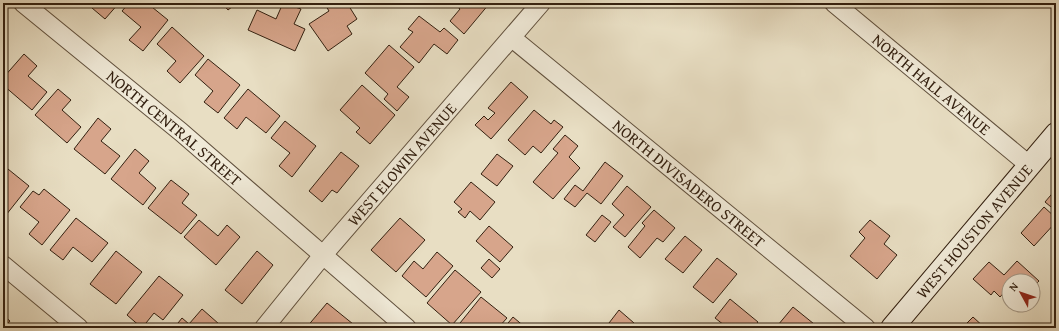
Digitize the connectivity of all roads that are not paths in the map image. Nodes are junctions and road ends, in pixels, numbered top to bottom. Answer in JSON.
{"nodes":[{"id":1,"x":23,"y":3,"type":"edge"},
{"id":2,"x":541,"y":3,"type":"edge"},
{"id":3,"x":834,"y":3,"type":"edge"},
{"id":4,"x":512,"y":38,"type":"junction"},
{"id":5,"x":1056,"y":134,"type":"edge"},
{"id":6,"x":1029,"y":165,"type":"junction"},
{"id":7,"x":323,"y":255,"type":"junction"},
{"id":8,"x":3,"y":265,"type":"edge"},
{"id":9,"x":79,"y":328,"type":"edge"},
{"id":10,"x":264,"y":328,"type":"edge"},
{"id":11,"x":406,"y":328,"type":"edge"},
{"id":12,"x":866,"y":328,"type":"edge"},
{"id":13,"x":892,"y":328,"type":"edge"}],
"edges":[{"from":1,"to":7,"type":"street","name":"NORTH CENTRAL STREET"},
{"from":2,"to":4,"type":"street","name":"WEST ELOWIN AVENUE"},
{"from":3,"to":6,"type":"street","name":"NORTH HALL AVENUE"},
{"from":4,"to":7,"type":"street","name":"WEST ELOWIN AVENUE"},
{"from":4,"to":12,"type":"street","name":"NORTH DIVISADERO STREET"},
{"from":5,"to":6,"type":"main road","name":"WEST HOUSTON AVENUE"},
{"from":6,"to":13,"type":"main road","name":"WEST HOUSTON AVENUE"},
{"from":7,"to":10,"type":"street","name":"WEST ELOWIN AVENUE"},
{"from":7,"to":11,"type":"street","name":"NORTH CENTRAL STREET"},
{"from":8,"to":9,"type":"street"}]}
